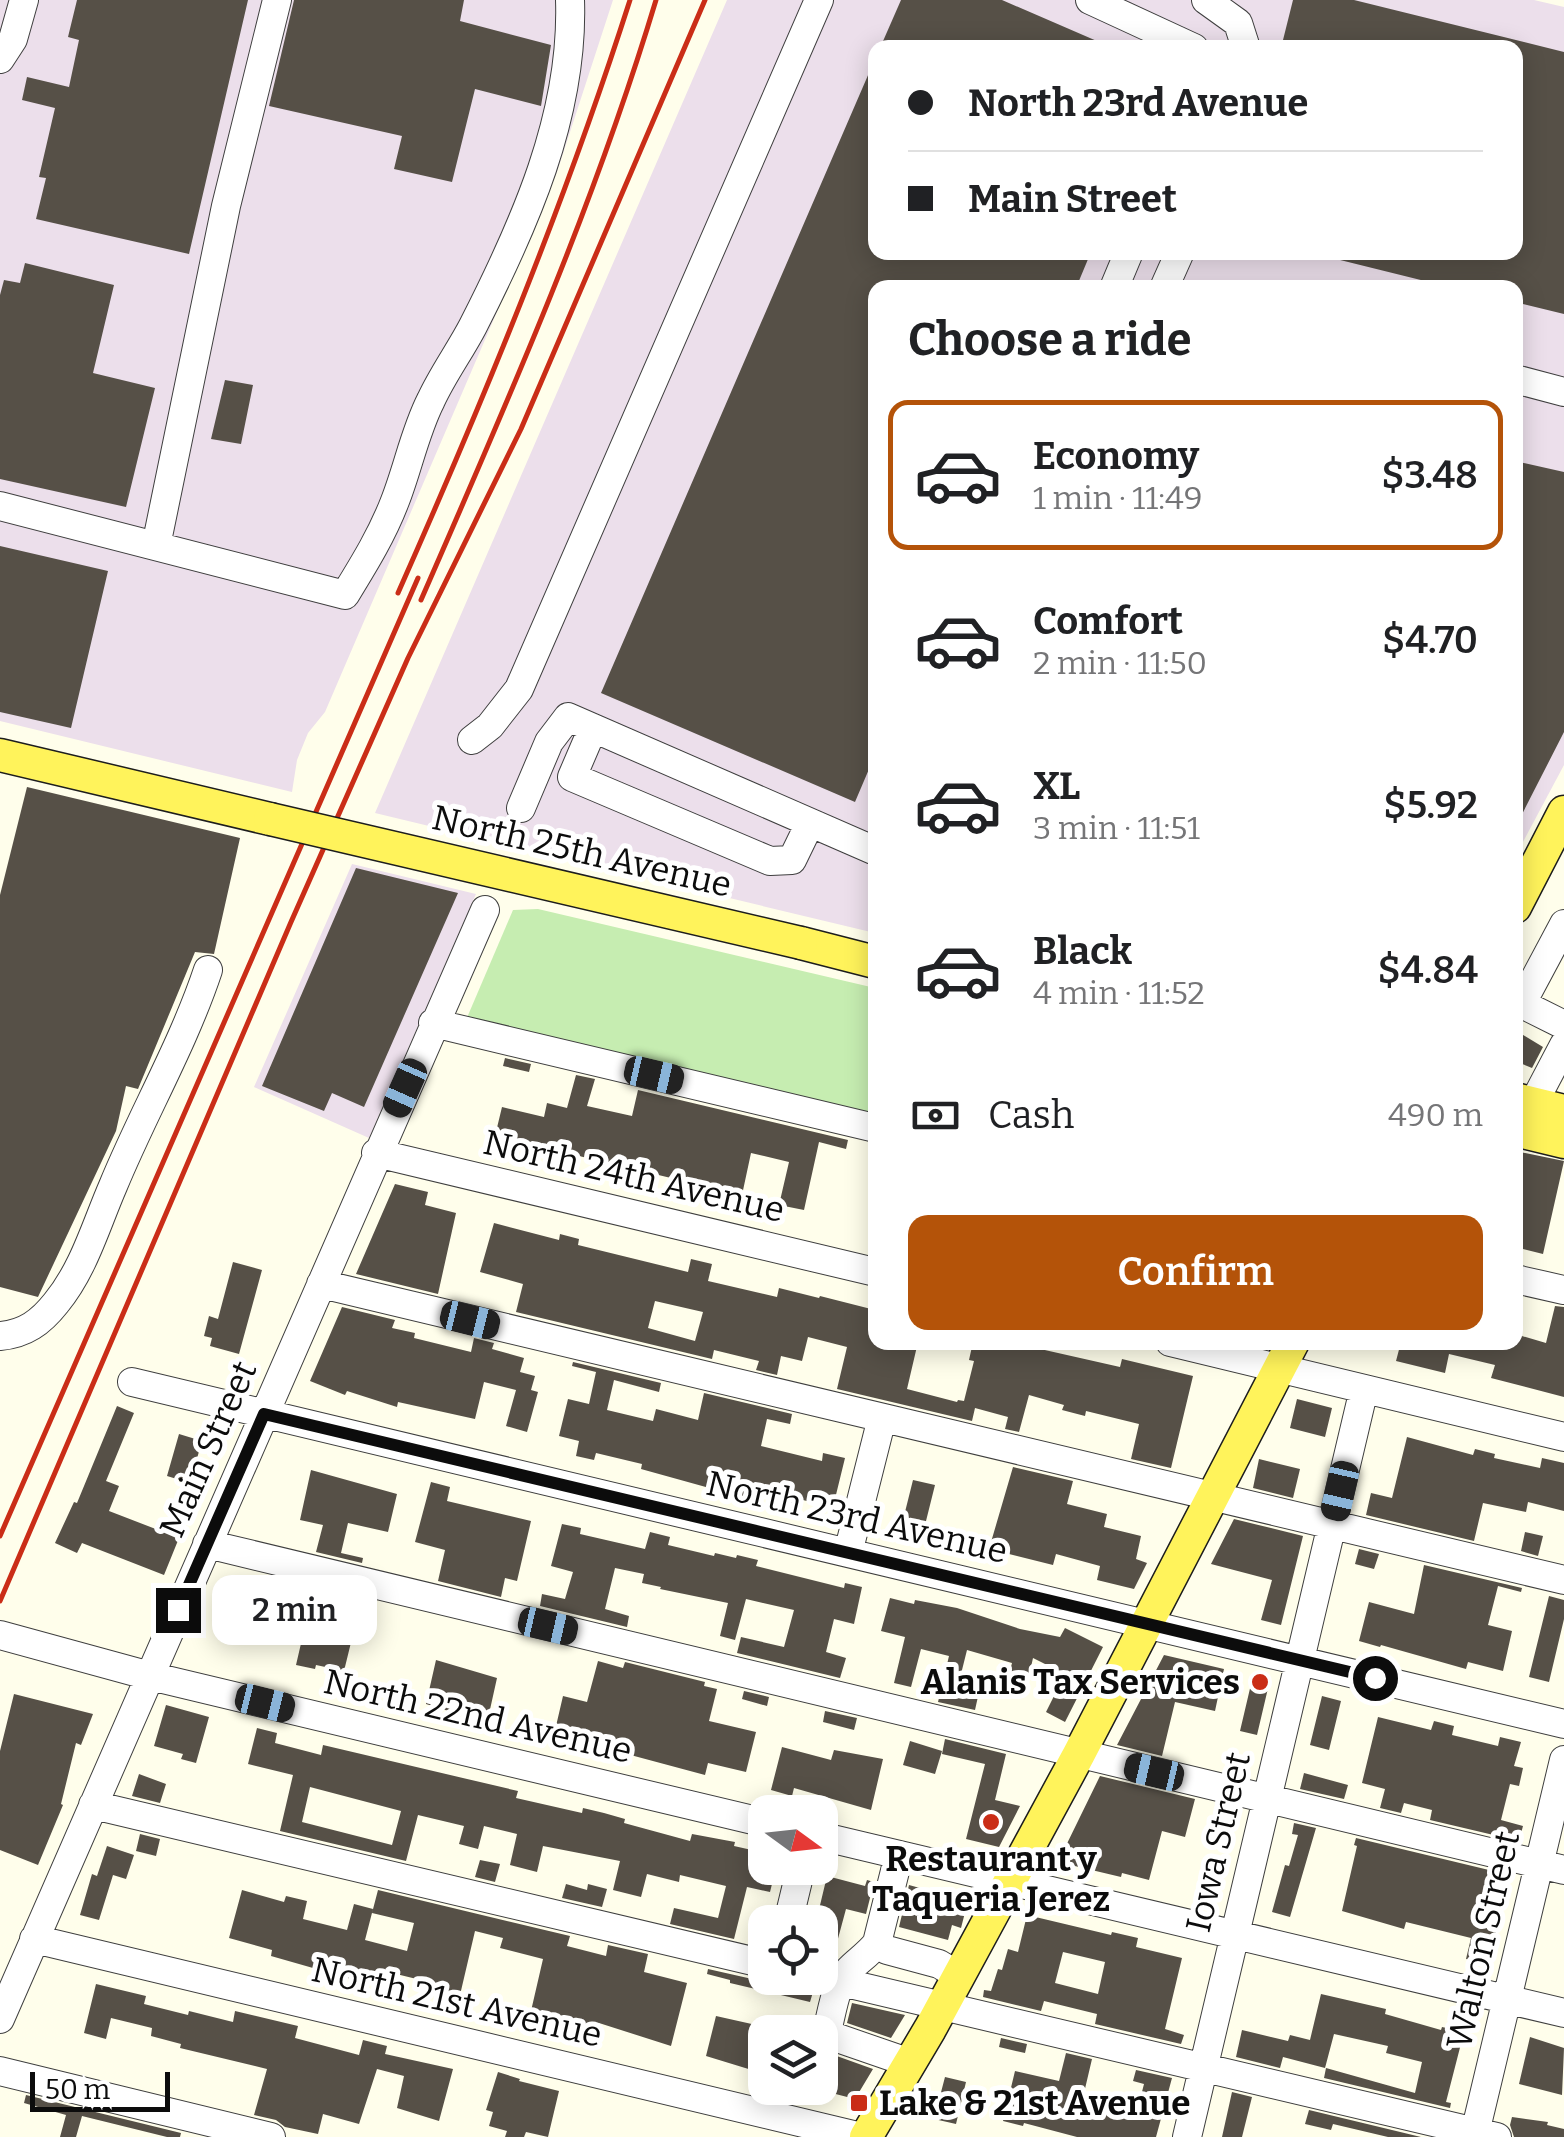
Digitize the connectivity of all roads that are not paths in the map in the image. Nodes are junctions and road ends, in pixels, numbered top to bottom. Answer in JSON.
{"nodes":[{"id":1,"x":24,"y":0,"type":"edge"},
{"id":2,"x":276,"y":0,"type":"edge"},
{"id":3,"x":570,"y":0,"type":"edge"},
{"id":4,"x":819,"y":0,"type":"edge"},
{"id":5,"x":1090,"y":0,"type":"edge"},
{"id":6,"x":1206,"y":0,"type":"edge"},
{"id":7,"x":1177,"y":40,"type":"edge"},
{"id":8,"x":1243,"y":40,"type":"edge"},
{"id":9,"x":0,"y":59,"type":"edge"},
{"id":10,"x":1523,"y":381,"type":"edge"},
{"id":11,"x":1564,"y":392,"type":"edge"},
{"id":12,"x":0,"y":506,"type":"edge"},
{"id":13,"x":156,"y":546,"type":"junction"},
{"id":14,"x":593,"y":728,"type":"junction"},
{"id":15,"x":472,"y":740,"type":"dead end"},
{"id":16,"x":0,"y":755,"type":"edge"},
{"id":17,"x":521,"y":808,"type":"dead end"},
{"id":18,"x":1564,"y":812,"type":"edge"},
{"id":19,"x":810,"y":823,"type":"junction"},
{"id":20,"x":868,"y":848,"type":"edge"},
{"id":21,"x":1523,"y":891,"type":"edge"},
{"id":22,"x":485,"y":910,"type":"dead end"},
{"id":23,"x":1564,"y":924,"type":"edge"},
{"id":24,"x":868,"y":960,"type":"edge"},
{"id":25,"x":208,"y":970,"type":"dead end"},
{"id":26,"x":1526,"y":970,"type":"edge"},
{"id":27,"x":433,"y":1023,"type":"junction"},
{"id":28,"x":1564,"y":1026,"type":"edge"},
{"id":29,"x":1564,"y":1045,"type":"edge"},
{"id":30,"x":1532,"y":1111,"type":"edge"},
{"id":31,"x":868,"y":1126,"type":"edge"},
{"id":32,"x":1564,"y":1142,"type":"edge"},
{"id":33,"x":376,"y":1153,"type":"junction"},
{"id":34,"x":868,"y":1270,"type":"edge"},
{"id":35,"x":1523,"y":1280,"type":"edge"},
{"id":36,"x":320,"y":1284,"type":"junction"},
{"id":37,"x":1564,"y":1290,"type":"edge"},
{"id":38,"x":0,"y":1336,"type":"edge"},
{"id":39,"x":1241,"y":1350,"type":"edge"},
{"id":40,"x":1286,"y":1355,"type":"edge"},
{"id":41,"x":132,"y":1382,"type":"dead end"},
{"id":42,"x":1364,"y":1389,"type":"junction"},
{"id":43,"x":264,"y":1414,"type":"junction"},
{"id":44,"x":882,"y":1418,"type":"junction"},
{"id":45,"x":1564,"y":1437,"type":"edge"},
{"id":46,"x":1214,"y":1496,"type":"junction"},
{"id":47,"x":1332,"y":1525,"type":"junction"},
{"id":48,"x":207,"y":1544,"type":"junction"},
{"id":49,"x":848,"y":1553,"type":"junction"},
{"id":50,"x":1564,"y":1580,"type":"edge"},
{"id":51,"x":1148,"y":1624,"type":"junction"},
{"id":52,"x":0,"y":1636,"type":"edge"},
{"id":53,"x":1299,"y":1660,"type":"junction"},
{"id":54,"x":150,"y":1676,"type":"junction"},
{"id":55,"x":1564,"y":1724,"type":"edge"},
{"id":56,"x":1079,"y":1754,"type":"junction"},
{"id":57,"x":1564,"y":1760,"type":"edge"},
{"id":58,"x":1266,"y":1798,"type":"junction"},
{"id":59,"x":93,"y":1805,"type":"junction"},
{"id":60,"x":748,"y":1818,"type":"edge"},
{"id":61,"x":838,"y":1840,"type":"edge"},
{"id":62,"x":900,"y":1855,"type":"junction"},
{"id":63,"x":1552,"y":1867,"type":"edge"},
{"id":64,"x":1010,"y":1881,"type":"junction"},
{"id":65,"x":1234,"y":1934,"type":"junction"},
{"id":66,"x":34,"y":1939,"type":"junction"},
{"id":67,"x":887,"y":1950,"type":"dead end"},
{"id":68,"x":748,"y":1960,"type":"edge"},
{"id":69,"x":838,"y":1976,"type":"edge"},
{"id":70,"x":959,"y":1976,"type":"junction"},
{"id":71,"x":838,"y":1982,"type":"edge"},
{"id":72,"x":829,"y":1995,"type":"edge"},
{"id":73,"x":1507,"y":2000,"type":"junction"},
{"id":74,"x":942,"y":2006,"type":"junction"},
{"id":75,"x":1564,"y":2013,"type":"edge"},
{"id":76,"x":0,"y":2019,"type":"edge"},
{"id":77,"x":910,"y":2063,"type":"junction"},
{"id":78,"x":1202,"y":2069,"type":"junction"},
{"id":79,"x":0,"y":2070,"type":"edge"},
{"id":80,"x":1482,"y":2135,"type":"edge"},
{"id":81,"x":272,"y":2137,"type":"edge"},
{"id":82,"x":864,"y":2137,"type":"edge"},
{"id":83,"x":1187,"y":2137,"type":"edge"}],
"edges":[{"from":1,"to":9,"type":"street"},
{"from":2,"to":13,"type":"street"},
{"from":3,"to":13,"type":"street"},
{"from":4,"to":15,"type":"street"},
{"from":5,"to":7,"type":"street"},
{"from":6,"to":8,"type":"street"},
{"from":10,"to":11,"type":"street"},
{"from":12,"to":13,"type":"street"},
{"from":14,"to":17,"type":"street"},
{"from":14,"to":19,"type":"street"},
{"from":14,"to":19,"type":"street"},
{"from":16,"to":24,"type":"main road","name":"North 25th Avenue","bridge":true},
{"from":18,"to":21,"type":"main road"},
{"from":19,"to":20,"type":"street"},
{"from":22,"to":27,"type":"street","name":"Main Street"},
{"from":23,"to":26,"type":"street"},
{"from":25,"to":38,"type":"street"},
{"from":26,"to":28,"type":"street"},
{"from":27,"to":31,"type":"street"},
{"from":27,"to":33,"type":"street","name":"Main Street"},
{"from":29,"to":30,"type":"street"},
{"from":30,"to":32,"type":"main road"},
{"from":33,"to":34,"type":"street","name":"North 24th Avenue"},
{"from":33,"to":36,"type":"street","name":"Main Street"},
{"from":35,"to":37,"type":"street"},
{"from":36,"to":43,"type":"street","name":"Main Street"},
{"from":36,"to":44,"type":"street"},
{"from":39,"to":40,"type":"street"},
{"from":40,"to":42,"type":"street"},
{"from":40,"to":46,"type":"main road"},
{"from":41,"to":43,"type":"street","name":"North 23rd Avenue"},
{"from":42,"to":45,"type":"street"},
{"from":42,"to":47,"type":"street","name":"Iowa Street"},
{"from":43,"to":48,"type":"street","name":"Main Street"},
{"from":43,"to":49,"type":"street","name":"North 23rd Avenue"},
{"from":44,"to":46,"type":"street"},
{"from":44,"to":49,"type":"street"},
{"from":46,"to":47,"type":"street"},
{"from":46,"to":51,"type":"main road"},
{"from":47,"to":50,"type":"street"},
{"from":47,"to":53,"type":"street","name":"Iowa Street"},
{"from":48,"to":54,"type":"street","name":"Main Street"},
{"from":48,"to":56,"type":"street"},
{"from":49,"to":51,"type":"street","name":"North 23rd Avenue"},
{"from":51,"to":53,"type":"street","name":"North 23rd Avenue"},
{"from":51,"to":56,"type":"main road"},
{"from":52,"to":54,"type":"street","name":"North 22nd Avenue"},
{"from":53,"to":55,"type":"street","name":"North 23rd Avenue"},
{"from":53,"to":58,"type":"street","name":"Iowa Street"},
{"from":54,"to":59,"type":"street","name":"Main Street"},
{"from":54,"to":60,"type":"street","name":"North 22nd Avenue"},
{"from":56,"to":58,"type":"street"},
{"from":56,"to":64,"type":"main road"},
{"from":57,"to":63,"type":"street","name":"Walton Street"},
{"from":58,"to":63,"type":"street"},
{"from":58,"to":65,"type":"street","name":"Iowa Street"},
{"from":59,"to":66,"type":"street","name":"Main Street"},
{"from":59,"to":68,"type":"street"},
{"from":61,"to":62,"type":"street"},
{"from":62,"to":64,"type":"street"},
{"from":62,"to":69,"type":"street"},
{"from":63,"to":73,"type":"street","name":"Walton Street"},
{"from":64,"to":65,"type":"street"},
{"from":64,"to":70,"type":"main road"},
{"from":65,"to":73,"type":"street"},
{"from":65,"to":78,"type":"street","name":"Iowa Street"},
{"from":66,"to":76,"type":"street","name":"Main Street"},
{"from":66,"to":82,"type":"street","name":"North 21st Avenue"},
{"from":67,"to":70,"type":"street"},
{"from":70,"to":74,"type":"main road"},
{"from":71,"to":74,"type":"street"},
{"from":72,"to":77,"type":"street"},
{"from":73,"to":75,"type":"street"},
{"from":73,"to":80,"type":"street","name":"Walton Street"},
{"from":74,"to":77,"type":"main road"},
{"from":74,"to":78,"type":"street"},
{"from":77,"to":82,"type":"main road"},
{"from":78,"to":80,"type":"street"},
{"from":78,"to":83,"type":"street","name":"Iowa Street"},
{"from":79,"to":81,"type":"street"}]}
